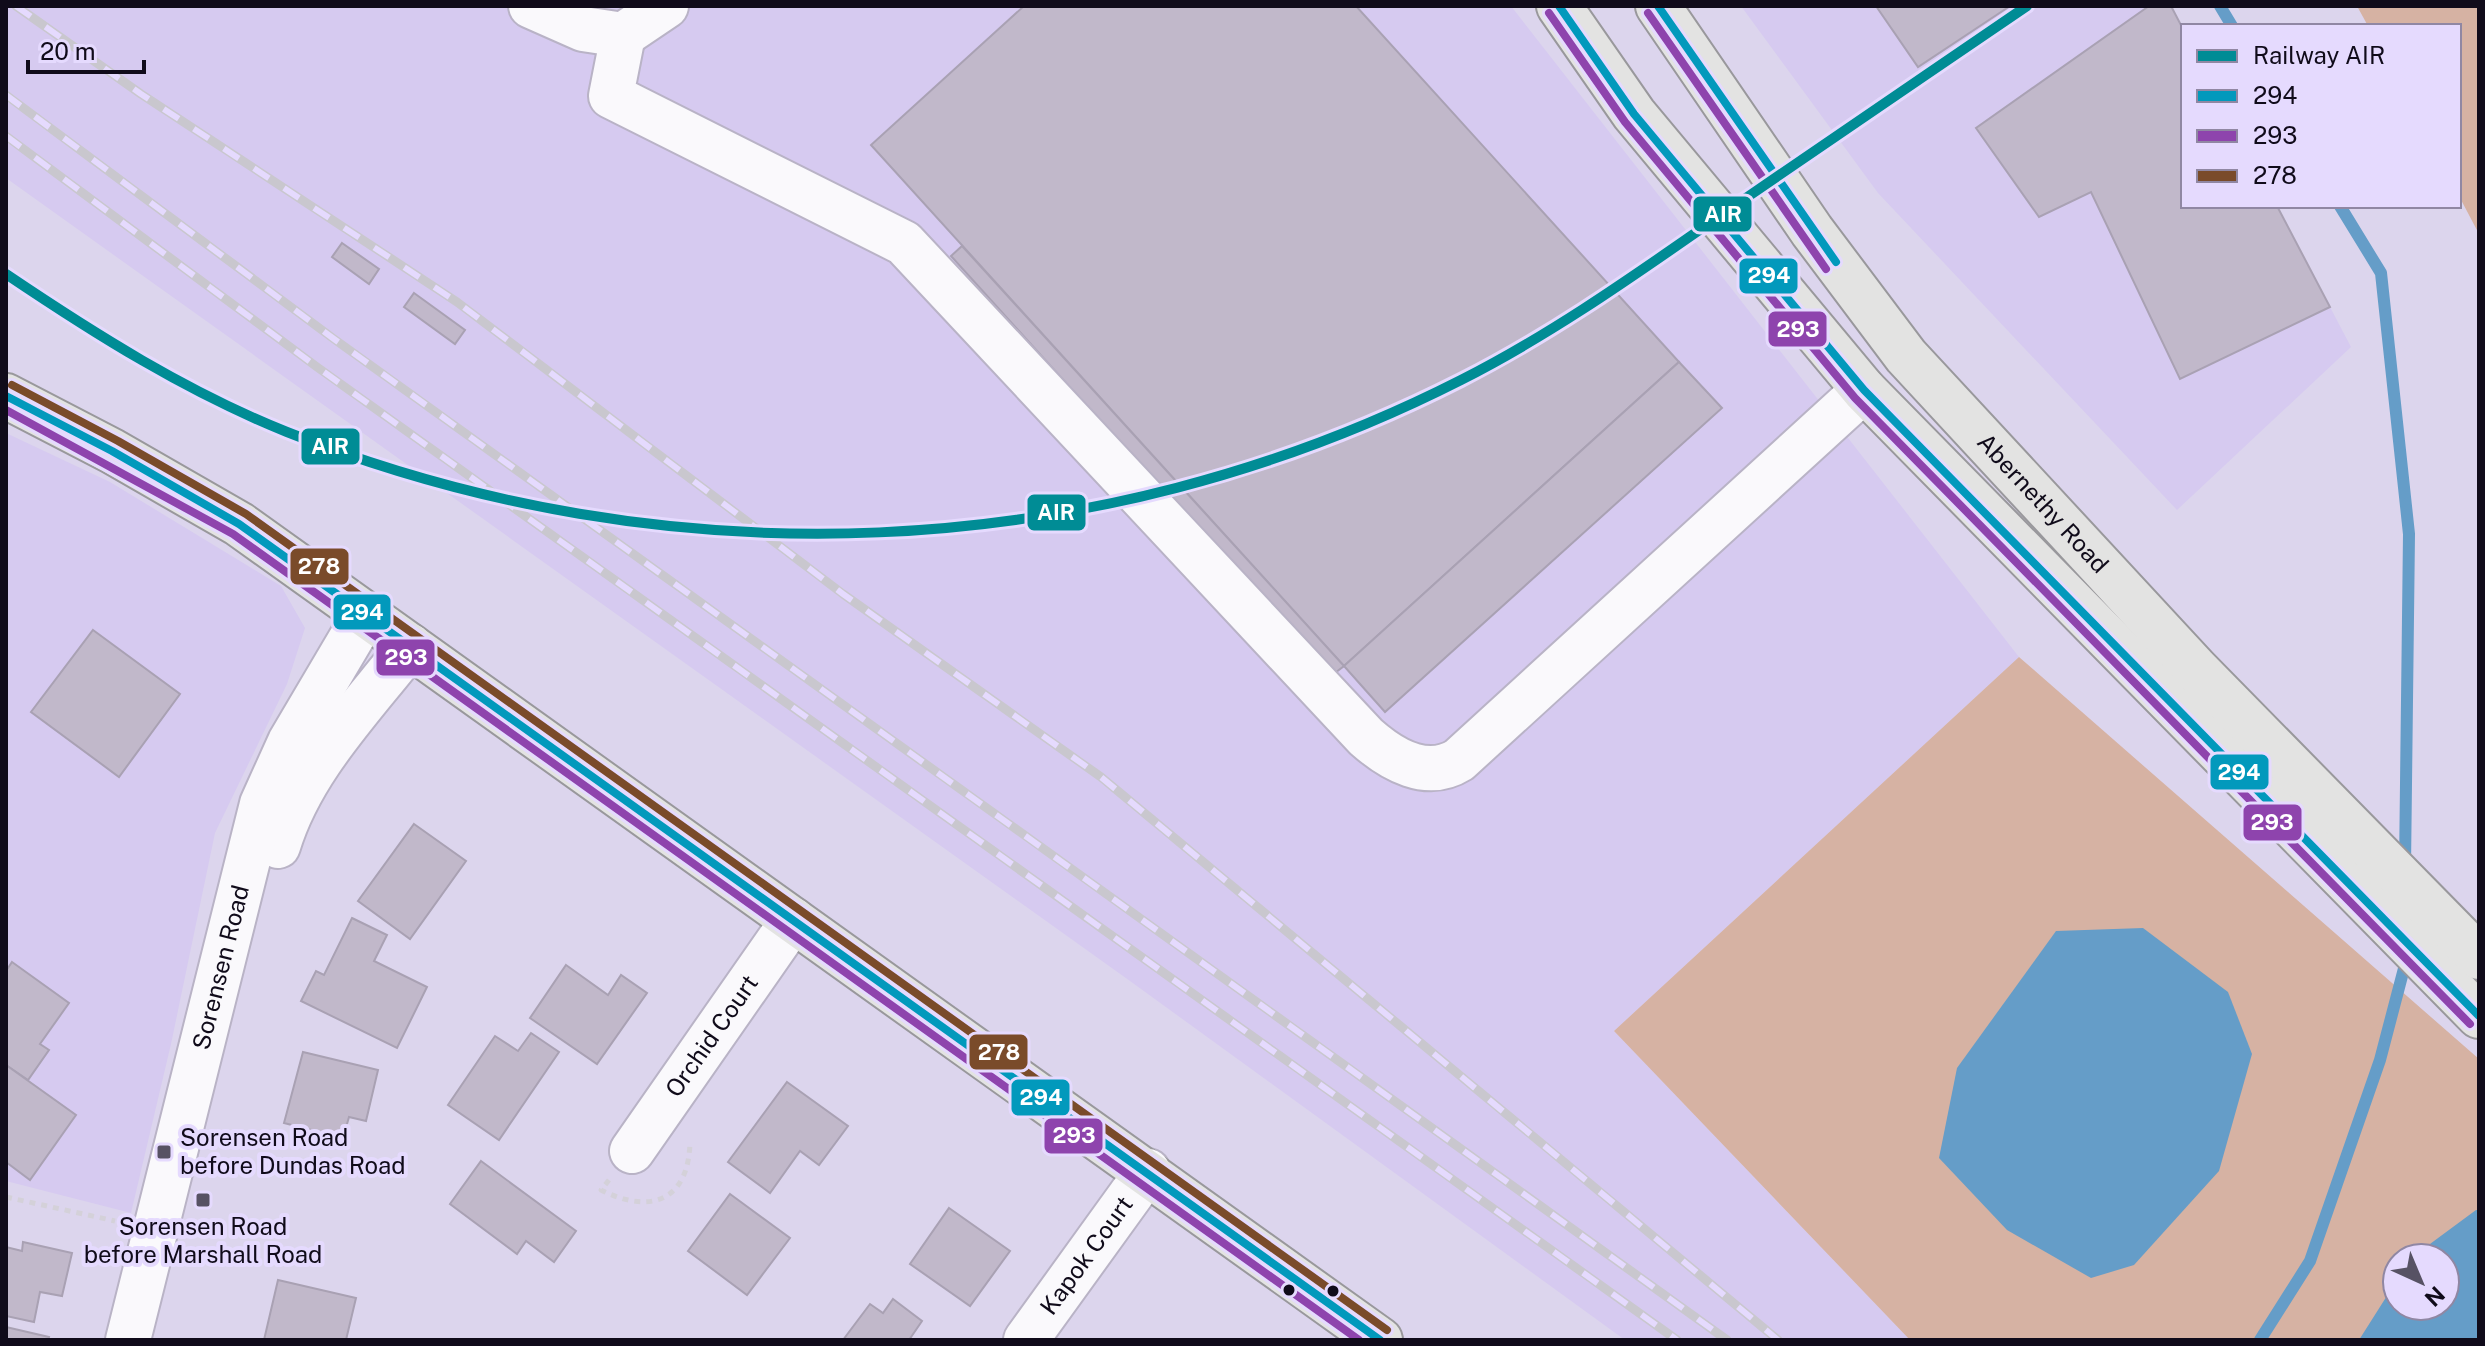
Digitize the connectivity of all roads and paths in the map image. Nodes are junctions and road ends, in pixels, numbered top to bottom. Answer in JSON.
{"nodes":[{"id":1,"x":531,"y":6,"type":"edge"},
{"id":2,"x":666,"y":6,"type":"edge"},
{"id":3,"x":1559,"y":6,"type":"edge"},
{"id":4,"x":1658,"y":6,"type":"edge"},
{"id":5,"x":623,"y":35,"type":"junction"},
{"id":6,"x":1864,"y":390,"type":"junction"},
{"id":7,"x":6,"y":396,"type":"edge"},
{"id":8,"x":365,"y":615,"type":"junction"},
{"id":9,"x":410,"y":646,"type":"junction"},
{"id":10,"x":793,"y":920,"type":"junction"},
{"id":11,"x":2479,"y":957,"type":"edge"},
{"id":12,"x":2479,"y":1016,"type":"edge"},
{"id":13,"x":690,"y":1135,"type":"dead end"},
{"id":14,"x":632,"y":1151,"type":"joint"},
{"id":15,"x":1148,"y":1171,"type":"junction"},
{"id":16,"x":6,"y":1197,"type":"edge"},
{"id":17,"x":155,"y":1229,"type":"junction"},
{"id":18,"x":128,"y":1340,"type":"edge"},
{"id":19,"x":151,"y":1340,"type":"edge"},
{"id":20,"x":1026,"y":1340,"type":"edge"},
{"id":21,"x":1380,"y":1340,"type":"edge"}],
"edges":[{"from":1,"to":5,"type":"street"},
{"from":2,"to":5,"type":"street"},
{"from":3,"to":6,"type":"main road","name":"Abernethy Road"},
{"from":4,"to":11,"type":"main road","name":"Abernethy Road"},
{"from":5,"to":6,"type":"street"},
{"from":6,"to":12,"type":"main road","name":"Abernethy Road"},
{"from":7,"to":8,"type":"main road"},
{"from":8,"to":9,"type":"main road"},
{"from":8,"to":17,"type":"street","name":"Sorensen Road"},
{"from":9,"to":10,"type":"main road"},
{"from":9,"to":19,"type":"street","name":"Sorensen Road"},
{"from":10,"to":14,"type":"street","name":"Orchid Court"},
{"from":10,"to":15,"type":"main road"},
{"from":13,"to":14,"type":"path"},
{"from":15,"to":20,"type":"street","name":"Kapok Court"},
{"from":15,"to":21,"type":"main road"},
{"from":16,"to":17,"type":"path"},
{"from":17,"to":18,"type":"street","name":"Sorensen Road"}]}
